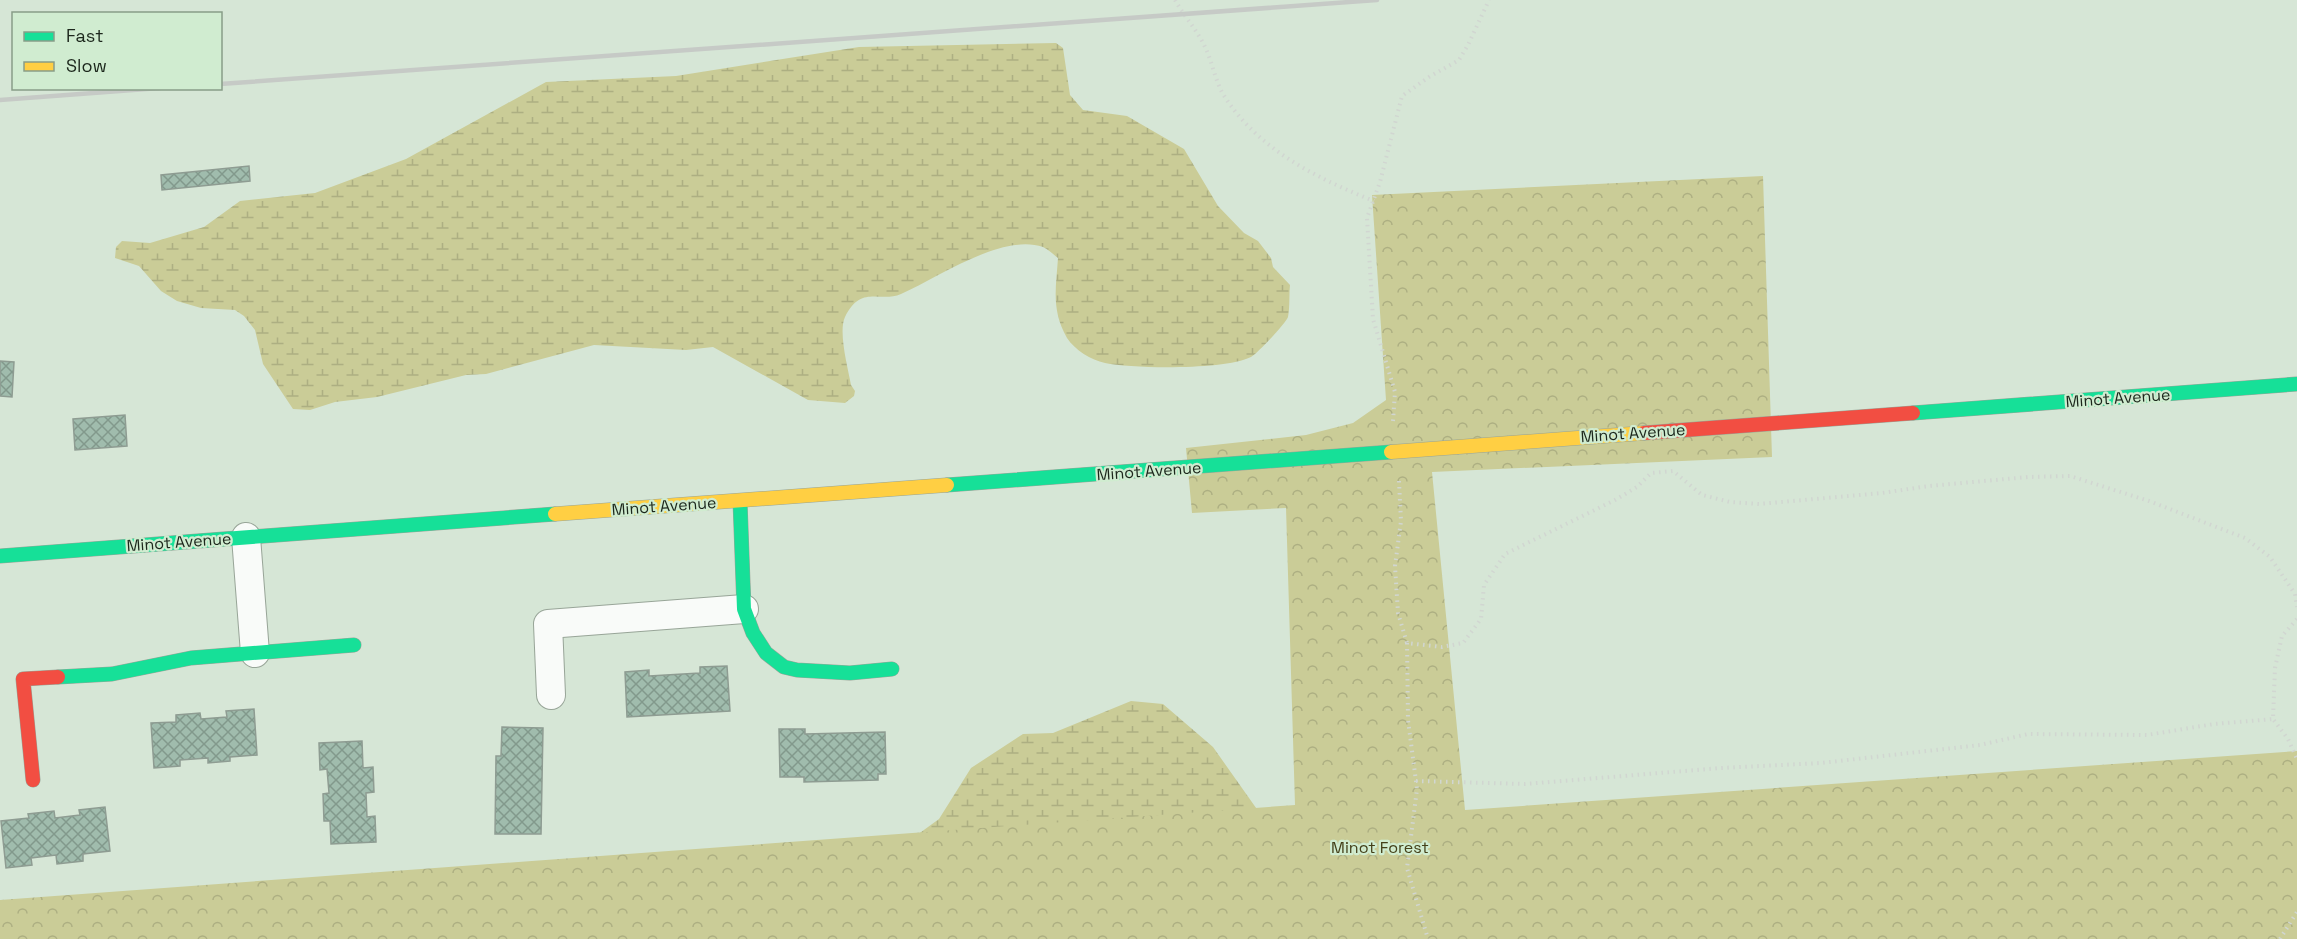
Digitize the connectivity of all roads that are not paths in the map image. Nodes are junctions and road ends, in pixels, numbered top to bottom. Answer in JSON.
{"nodes":[{"id":1,"x":2297,"y":384,"type":"edge"},
{"id":2,"x":740,"y":501,"type":"junction"},
{"id":3,"x":246,"y":537,"type":"junction"},
{"id":4,"x":0,"y":556,"type":"edge"},
{"id":5,"x":744,"y":609,"type":"junction"},
{"id":6,"x":354,"y":645,"type":"dead end"},
{"id":7,"x":255,"y":653,"type":"junction"},
{"id":8,"x":892,"y":669,"type":"dead end"},
{"id":9,"x":551,"y":695,"type":"dead end"},
{"id":10,"x":33,"y":780,"type":"dead end"}],
"edges":[{"from":1,"to":2,"type":"main road","name":"Minot Avenue"},
{"from":2,"to":3,"type":"main road","name":"Minot Avenue"},
{"from":2,"to":5,"type":"main road"},
{"from":3,"to":4,"type":"main road","name":"Minot Avenue"},
{"from":3,"to":7,"type":"street"},
{"from":5,"to":8,"type":"main road"},
{"from":5,"to":9,"type":"street"},
{"from":6,"to":7,"type":"main road"},
{"from":7,"to":10,"type":"main road"}]}
